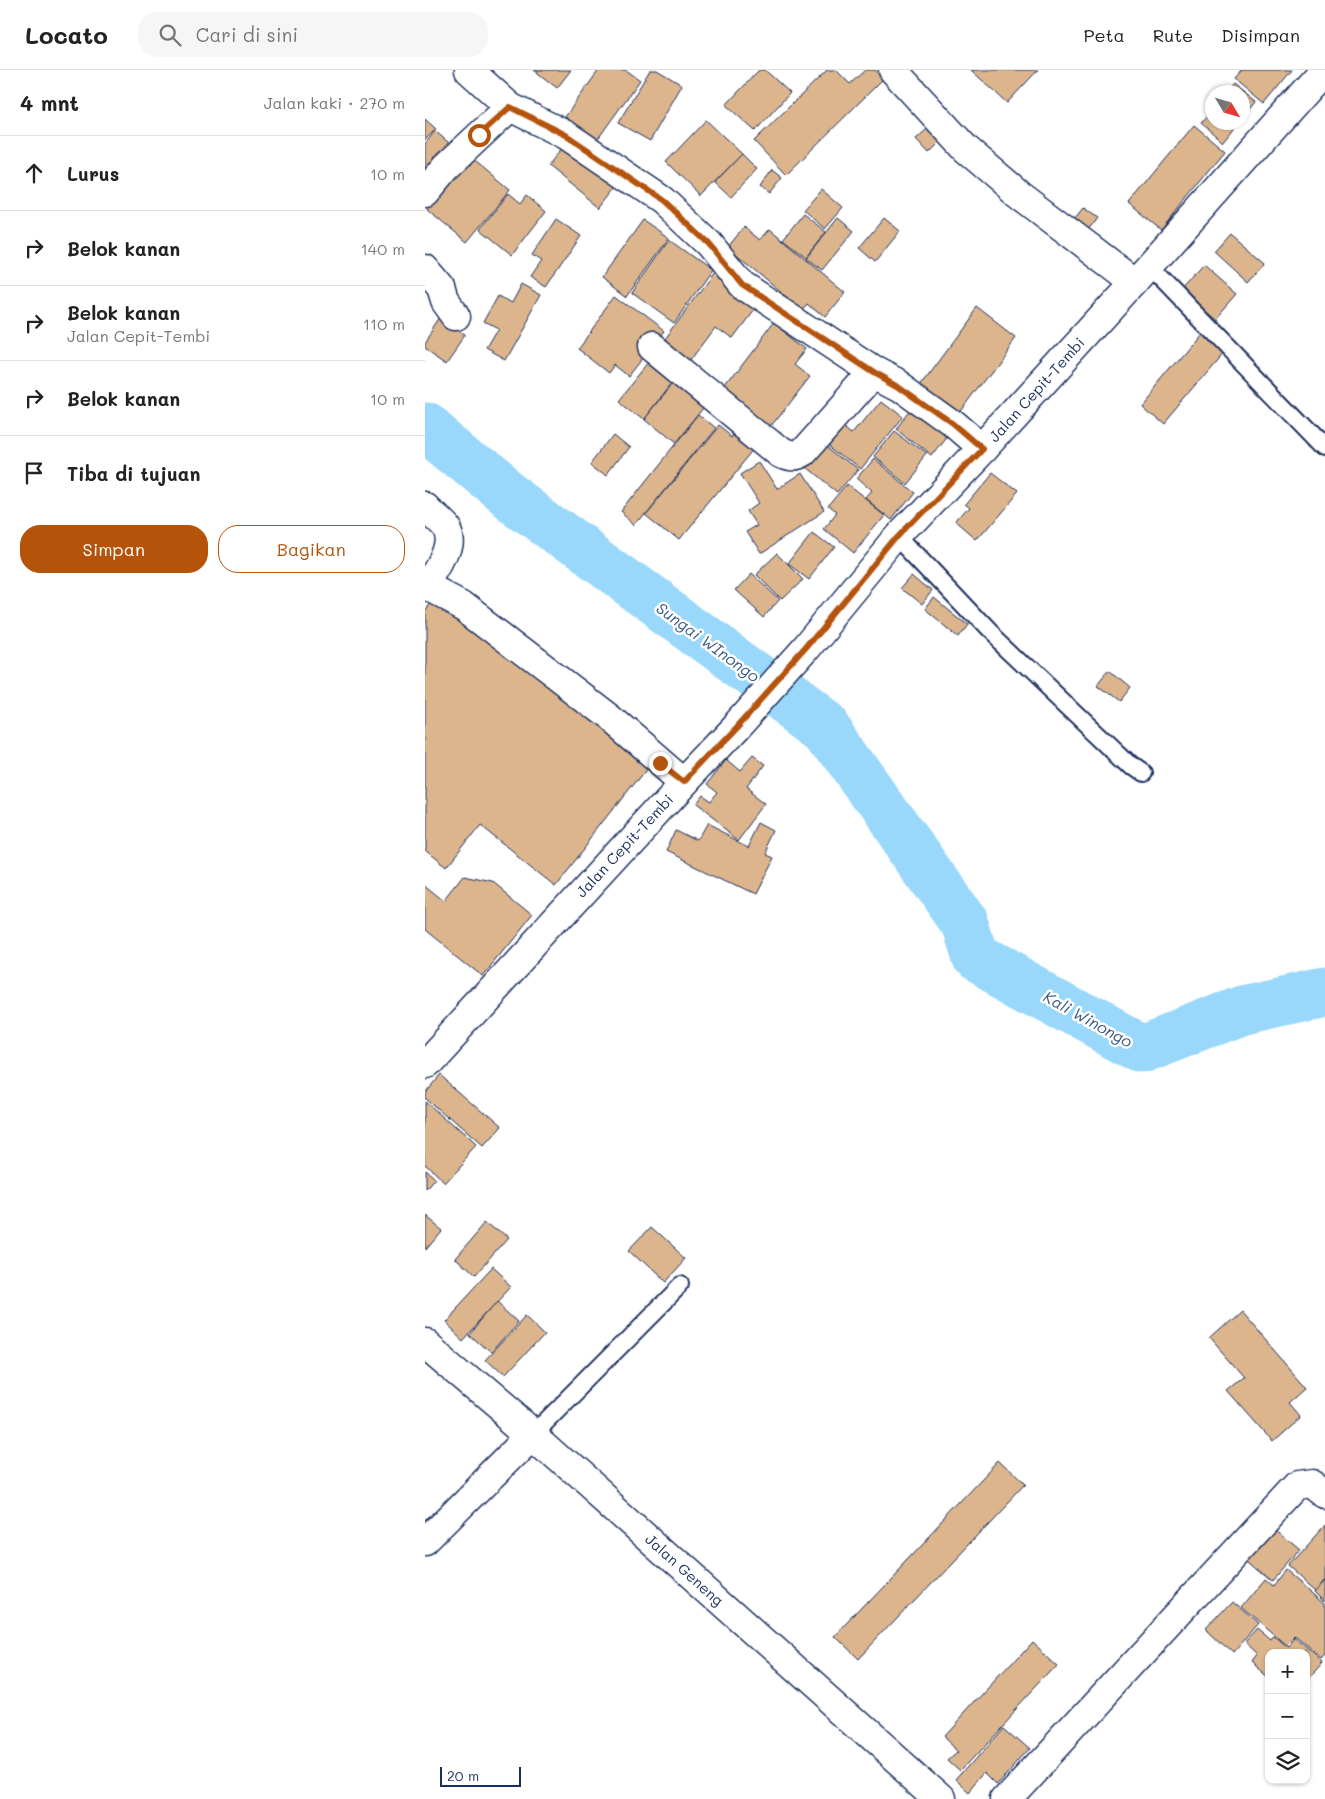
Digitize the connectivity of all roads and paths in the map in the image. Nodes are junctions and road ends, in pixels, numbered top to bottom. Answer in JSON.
{"nodes":[{"id":1,"x":469,"y":70,"type":"edge"},
{"id":2,"x":893,"y":70,"type":"edge"},
{"id":3,"x":1324,"y":70,"type":"edge"},
{"id":4,"x":510,"y":107,"type":"junction"},
{"id":5,"x":425,"y":192,"type":"edge"},
{"id":6,"x":425,"y":269,"type":"edge"},
{"id":7,"x":1142,"y":274,"type":"junction"},
{"id":8,"x":456,"y":316,"type":"dead end"},
{"id":9,"x":652,"y":347,"type":"dead end"},
{"id":10,"x":874,"y":372,"type":"junction"},
{"id":11,"x":1325,"y":448,"type":"edge"},
{"id":12,"x":982,"y":449,"type":"junction"},
{"id":13,"x":425,"y":506,"type":"edge"},
{"id":14,"x":899,"y":536,"type":"junction"},
{"id":15,"x":426,"y":587,"type":"edge"},
{"id":16,"x":1141,"y":773,"type":"dead end"},
{"id":17,"x":684,"y":782,"type":"junction"},
{"id":18,"x":425,"y":1064,"type":"edge"},
{"id":19,"x":680,"y":1286,"type":"dead end"},
{"id":20,"x":425,"y":1342,"type":"edge"},
{"id":21,"x":533,"y":1434,"type":"junction"},
{"id":22,"x":1325,"y":1494,"type":"edge"},
{"id":23,"x":425,"y":1542,"type":"edge"},
{"id":24,"x":941,"y":1799,"type":"edge"},
{"id":25,"x":1007,"y":1799,"type":"edge"}],
"edges":[{"from":1,"to":4,"type":"street"},
{"from":2,"to":7,"type":"street"},
{"from":3,"to":7,"type":"street","name":"Jalan Cepit-Tembi"},
{"from":4,"to":5,"type":"street"},
{"from":4,"to":10,"type":"street"},
{"from":6,"to":8,"type":"street"},
{"from":7,"to":11,"type":"lane"},
{"from":7,"to":12,"type":"street","name":"Jalan Cepit-Tembi"},
{"from":9,"to":10,"type":"street"},
{"from":10,"to":12,"type":"street"},
{"from":12,"to":14,"type":"street","name":"Jalan Cepit-Tembi"},
{"from":13,"to":15,"type":"street"},
{"from":14,"to":16,"type":"lane"},
{"from":14,"to":17,"type":"street","name":"Jalan Cepit-Tembi"},
{"from":15,"to":17,"type":"street"},
{"from":17,"to":18,"type":"street","name":"Jalan Cepit-Tembi"},
{"from":19,"to":21,"type":"lane"},
{"from":20,"to":21,"type":"street","name":"Jalan Geneng"},
{"from":21,"to":23,"type":"street"},
{"from":21,"to":24,"type":"street","name":"Jalan Geneng"},
{"from":22,"to":25,"type":"street"}]}
